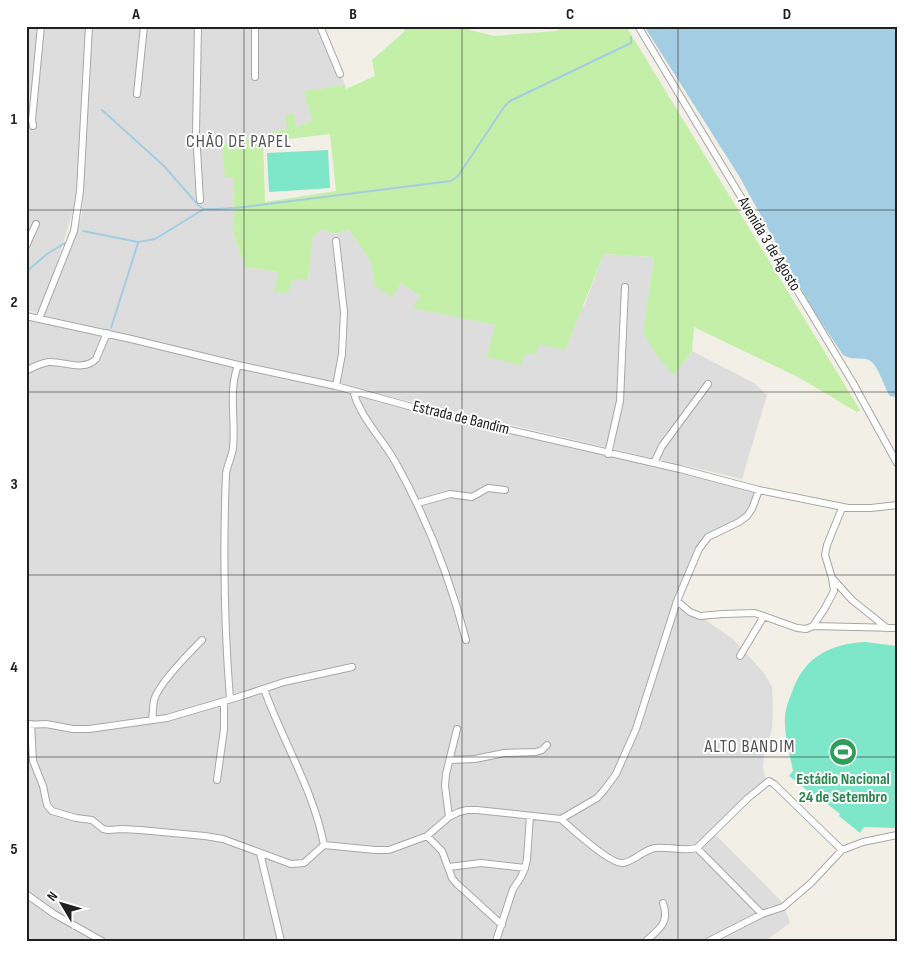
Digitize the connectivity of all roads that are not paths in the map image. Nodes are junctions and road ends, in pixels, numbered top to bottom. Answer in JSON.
{"nodes":[{"id":1,"x":41,"y":26,"type":"edge"},
{"id":2,"x":89,"y":26,"type":"edge"},
{"id":3,"x":144,"y":26,"type":"edge"},
{"id":4,"x":198,"y":26,"type":"edge"},
{"id":5,"x":255,"y":26,"type":"edge"},
{"id":6,"x":320,"y":26,"type":"edge"},
{"id":7,"x":638,"y":26,"type":"edge"},
{"id":8,"x":340,"y":74,"type":"dead end"},
{"id":9,"x":255,"y":77,"type":"dead end"},
{"id":10,"x":137,"y":94,"type":"dead end"},
{"id":11,"x":33,"y":126,"type":"dead end"},
{"id":12,"x":200,"y":200,"type":"dead end"},
{"id":13,"x":36,"y":224,"type":"dead end"},
{"id":14,"x":336,"y":241,"type":"dead end"},
{"id":15,"x":26,"y":246,"type":"edge"},
{"id":16,"x":625,"y":287,"type":"dead end"},
{"id":17,"x":26,"y":316,"type":"edge"},
{"id":18,"x":39,"y":319,"type":"junction"},
{"id":19,"x":107,"y":333,"type":"junction"},
{"id":20,"x":238,"y":365,"type":"junction"},
{"id":21,"x":26,"y":371,"type":"edge"},
{"id":22,"x":708,"y":384,"type":"dead end"},
{"id":23,"x":336,"y":386,"type":"junction"},
{"id":24,"x":352,"y":391,"type":"junction"},
{"id":25,"x":608,"y":454,"type":"junction"},
{"id":26,"x":897,"y":463,"type":"edge"},
{"id":27,"x":654,"y":464,"type":"junction"},
{"id":28,"x":505,"y":490,"type":"dead end"},
{"id":29,"x":759,"y":490,"type":"junction"},
{"id":30,"x":418,"y":503,"type":"junction"},
{"id":31,"x":897,"y":505,"type":"edge"},
{"id":32,"x":842,"y":508,"type":"junction"},
{"id":33,"x":832,"y":578,"type":"junction"},
{"id":34,"x":678,"y":601,"type":"junction"},
{"id":35,"x":764,"y":616,"type":"junction"},
{"id":36,"x":813,"y":626,"type":"junction"},
{"id":37,"x":886,"y":628,"type":"junction"},
{"id":38,"x":897,"y":628,"type":"edge"},
{"id":39,"x":202,"y":640,"type":"dead end"},
{"id":40,"x":466,"y":640,"type":"dead end"},
{"id":41,"x":740,"y":656,"type":"dead end"},
{"id":42,"x":352,"y":667,"type":"dead end"},
{"id":43,"x":264,"y":689,"type":"junction"},
{"id":44,"x":227,"y":701,"type":"junction"},
{"id":45,"x":152,"y":720,"type":"junction"},
{"id":46,"x":29,"y":725,"type":"edge"},
{"id":47,"x":457,"y":728,"type":"dead end"},
{"id":48,"x":547,"y":745,"type":"dead end"},
{"id":49,"x":450,"y":760,"type":"junction"},
{"id":50,"x":217,"y":780,"type":"dead end"},
{"id":51,"x":530,"y":816,"type":"junction"},
{"id":52,"x":449,"y":817,"type":"junction"},
{"id":53,"x":561,"y":820,"type":"junction"},
{"id":54,"x":897,"y":835,"type":"edge"},
{"id":55,"x":427,"y":836,"type":"junction"},
{"id":56,"x":324,"y":845,"type":"junction"},
{"id":57,"x":697,"y":848,"type":"junction"},
{"id":58,"x":842,"y":850,"type":"junction"},
{"id":59,"x":260,"y":853,"type":"junction"},
{"id":60,"x":449,"y":866,"type":"junction"},
{"id":61,"x":525,"y":868,"type":"junction"},
{"id":62,"x":26,"y":894,"type":"edge"},
{"id":63,"x":663,"y":904,"type":"dead end"},
{"id":64,"x":762,"y":914,"type":"junction"},
{"id":65,"x":502,"y":925,"type":"junction"},
{"id":66,"x":647,"y":940,"type":"edge"},
{"id":67,"x":102,"y":941,"type":"edge"},
{"id":68,"x":280,"y":941,"type":"edge"},
{"id":69,"x":496,"y":941,"type":"edge"},
{"id":70,"x":709,"y":941,"type":"edge"}],
"edges":[{"from":1,"to":11,"type":"street"},
{"from":2,"to":18,"type":"street"},
{"from":3,"to":10,"type":"street"},
{"from":4,"to":12,"type":"street"},
{"from":5,"to":9,"type":"street"},
{"from":6,"to":8,"type":"street"},
{"from":7,"to":26,"type":"street","name":"Avenida 3 de Agosto"},
{"from":13,"to":15,"type":"street"},
{"from":14,"to":23,"type":"street"},
{"from":16,"to":25,"type":"street"},
{"from":17,"to":18,"type":"street","name":"Estrada de Bandim"},
{"from":18,"to":19,"type":"street","name":"Estrada de Bandim"},
{"from":19,"to":20,"type":"street","name":"Estrada de Bandim"},
{"from":19,"to":21,"type":"street"},
{"from":20,"to":23,"type":"street","name":"Estrada de Bandim"},
{"from":20,"to":44,"type":"street"},
{"from":22,"to":27,"type":"street"},
{"from":23,"to":24,"type":"street","name":"Estrada de Bandim"},
{"from":24,"to":25,"type":"street","name":"Estrada de Bandim"},
{"from":24,"to":30,"type":"street"},
{"from":25,"to":27,"type":"street","name":"Estrada de Bandim"},
{"from":27,"to":29,"type":"street","name":"Estrada de Bandim"},
{"from":28,"to":30,"type":"street"},
{"from":29,"to":32,"type":"street","name":"Estrada de Bandim"},
{"from":29,"to":34,"type":"street"},
{"from":30,"to":40,"type":"street"},
{"from":31,"to":32,"type":"street","name":"Estrada de Bandim"},
{"from":32,"to":33,"type":"street"},
{"from":33,"to":36,"type":"street"},
{"from":33,"to":37,"type":"street"},
{"from":34,"to":35,"type":"street"},
{"from":34,"to":53,"type":"street"},
{"from":35,"to":36,"type":"street"},
{"from":35,"to":41,"type":"street"},
{"from":36,"to":37,"type":"street"},
{"from":37,"to":38,"type":"street"},
{"from":39,"to":45,"type":"street"},
{"from":42,"to":43,"type":"street"},
{"from":43,"to":44,"type":"street"},
{"from":43,"to":56,"type":"street"},
{"from":44,"to":45,"type":"street"},
{"from":44,"to":50,"type":"street"},
{"from":45,"to":46,"type":"street"},
{"from":46,"to":59,"type":"street"},
{"from":47,"to":49,"type":"street"},
{"from":48,"to":49,"type":"street"},
{"from":49,"to":52,"type":"street"},
{"from":51,"to":52,"type":"street"},
{"from":51,"to":53,"type":"street"},
{"from":51,"to":61,"type":"street"},
{"from":52,"to":55,"type":"street"},
{"from":53,"to":57,"type":"street"},
{"from":54,"to":58,"type":"street"},
{"from":55,"to":56,"type":"street"},
{"from":55,"to":60,"type":"street"},
{"from":56,"to":59,"type":"street"},
{"from":57,"to":58,"type":"street"},
{"from":57,"to":64,"type":"street"},
{"from":58,"to":64,"type":"street"},
{"from":59,"to":68,"type":"street"},
{"from":60,"to":61,"type":"street"},
{"from":60,"to":65,"type":"street"},
{"from":61,"to":65,"type":"street"},
{"from":62,"to":67,"type":"street"},
{"from":63,"to":66,"type":"street"},
{"from":64,"to":70,"type":"street"},
{"from":65,"to":69,"type":"street"}]}
